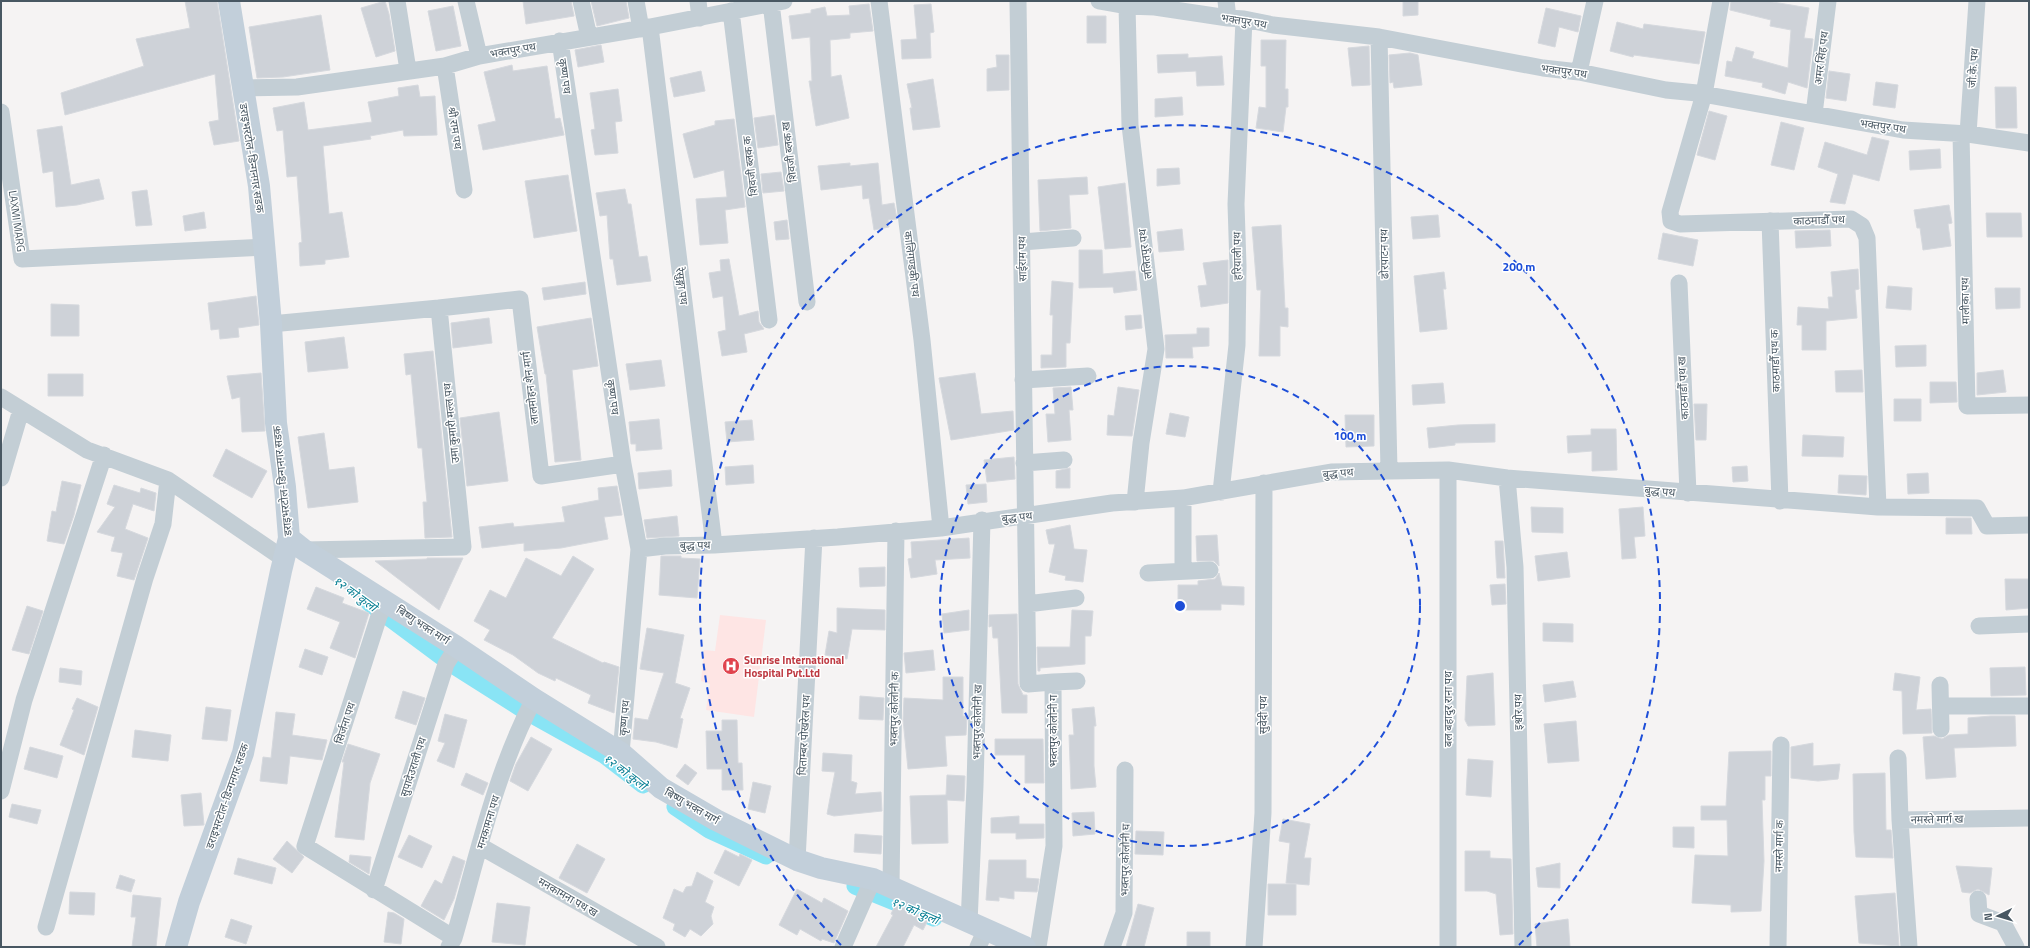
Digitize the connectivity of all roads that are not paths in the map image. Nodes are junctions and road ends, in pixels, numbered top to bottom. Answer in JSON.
{"nodes":[{"id":1,"x":229,"y":1,"type":"edge"},
{"id":2,"x":397,"y":1,"type":"edge"},
{"id":3,"x":466,"y":1,"type":"edge"},
{"id":4,"x":582,"y":1,"type":"edge"},
{"id":5,"x":636,"y":1,"type":"edge"},
{"id":6,"x":879,"y":1,"type":"edge"},
{"id":7,"x":1018,"y":1,"type":"edge"},
{"id":8,"x":1099,"y":1,"type":"edge"},
{"id":9,"x":1226,"y":1,"type":"edge"},
{"id":10,"x":1595,"y":1,"type":"edge"},
{"id":11,"x":1721,"y":1,"type":"edge"},
{"id":12,"x":1828,"y":1,"type":"edge"},
{"id":13,"x":1977,"y":1,"type":"edge"},
{"id":14,"x":777,"y":2,"type":"edge"},
{"id":15,"x":1155,"y":4,"type":"edge"},
{"id":16,"x":1127,"y":6,"type":"junction"},
{"id":17,"x":699,"y":9,"type":"edge"},
{"id":18,"x":731,"y":11,"type":"junction"},
{"id":19,"x":1236,"y":19,"type":"junction"},
{"id":20,"x":645,"y":28,"type":"junction"},
{"id":21,"x":589,"y":37,"type":"junction"},
{"id":22,"x":1379,"y":37,"type":"junction"},
{"id":23,"x":560,"y":41,"type":"junction"},
{"id":24,"x":479,"y":56,"type":"junction"},
{"id":25,"x":445,"y":66,"type":"junction"},
{"id":26,"x":408,"y":70,"type":"junction"},
{"id":27,"x":1580,"y":72,"type":"junction"},
{"id":28,"x":242,"y":88,"type":"junction"},
{"id":29,"x":1704,"y":94,"type":"junction"},
{"id":30,"x":1,"y":112,"type":"edge"},
{"id":31,"x":1814,"y":114,"type":"junction"},
{"id":32,"x":1964,"y":134,"type":"junction"},
{"id":33,"x":2029,"y":143,"type":"edge"},
{"id":34,"x":464,"y":190,"type":"dead end"},
{"id":35,"x":1770,"y":221,"type":"junction"},
{"id":36,"x":1073,"y":238,"type":"dead end"},
{"id":37,"x":1022,"y":242,"type":"junction"},
{"id":38,"x":264,"y":247,"type":"junction"},
{"id":39,"x":1679,"y":283,"type":"dead end"},
{"id":40,"x":807,"y":302,"type":"dead end"},
{"id":41,"x":439,"y":308,"type":"junction"},
{"id":42,"x":769,"y":320,"type":"dead end"},
{"id":43,"x":271,"y":324,"type":"junction"},
{"id":44,"x":1088,"y":376,"type":"dead end"},
{"id":45,"x":1024,"y":380,"type":"junction"},
{"id":46,"x":1,"y":397,"type":"edge"},
{"id":47,"x":2029,"y":405,"type":"edge"},
{"id":48,"x":21,"y":410,"type":"junction"},
{"id":49,"x":104,"y":455,"type":"junction"},
{"id":50,"x":1064,"y":460,"type":"dead end"},
{"id":51,"x":1024,"y":463,"type":"junction"},
{"id":52,"x":623,"y":464,"type":"junction"},
{"id":53,"x":1389,"y":470,"type":"junction"},
{"id":54,"x":1448,"y":470,"type":"junction"},
{"id":55,"x":1,"y":478,"type":"edge"},
{"id":56,"x":1507,"y":478,"type":"junction"},
{"id":57,"x":168,"y":480,"type":"junction"},
{"id":58,"x":1264,"y":483,"type":"junction"},
{"id":59,"x":1221,"y":492,"type":"junction"},
{"id":60,"x":1688,"y":493,"type":"junction"},
{"id":61,"x":1183,"y":498,"type":"junction"},
{"id":62,"x":1780,"y":501,"type":"junction"},
{"id":63,"x":1135,"y":502,"type":"junction"},
{"id":64,"x":1878,"y":507,"type":"junction"},
{"id":65,"x":1025,"y":516,"type":"junction"},
{"id":66,"x":982,"y":520,"type":"junction"},
{"id":67,"x":2029,"y":525,"type":"edge"},
{"id":68,"x":941,"y":528,"type":"junction"},
{"id":69,"x":896,"y":531,"type":"junction"},
{"id":70,"x":814,"y":538,"type":"junction"},
{"id":71,"x":297,"y":544,"type":"junction"},
{"id":72,"x":714,"y":544,"type":"junction"},
{"id":73,"x":639,"y":549,"type":"junction"},
{"id":74,"x":284,"y":559,"type":"junction"},
{"id":75,"x":1210,"y":570,"type":"dead end"},
{"id":76,"x":1183,"y":572,"type":"junction"},
{"id":77,"x":1148,"y":573,"type":"dead end"},
{"id":78,"x":1076,"y":598,"type":"dead end"},
{"id":79,"x":1026,"y":604,"type":"junction"},
{"id":80,"x":382,"y":608,"type":"junction"},
{"id":81,"x":2029,"y":624,"type":"edge"},
{"id":82,"x":1979,"y":626,"type":"dead end"},
{"id":83,"x":452,"y":656,"type":"junction"},
{"id":84,"x":1077,"y":681,"type":"dead end"},
{"id":85,"x":1053,"y":682,"type":"junction"},
{"id":86,"x":1940,"y":685,"type":"dead end"},
{"id":87,"x":1941,"y":706,"type":"junction"},
{"id":88,"x":2029,"y":706,"type":"edge"},
{"id":89,"x":530,"y":707,"type":"junction"},
{"id":90,"x":1941,"y":730,"type":"dead end"},
{"id":91,"x":1781,"y":745,"type":"dead end"},
{"id":92,"x":621,"y":753,"type":"junction"},
{"id":93,"x":1898,"y":758,"type":"dead end"},
{"id":94,"x":1125,"y":770,"type":"dead end"},
{"id":95,"x":1,"y":791,"type":"edge"},
{"id":96,"x":2029,"y":818,"type":"edge"},
{"id":97,"x":1900,"y":820,"type":"junction"},
{"id":98,"x":480,"y":846,"type":"junction"},
{"id":99,"x":797,"y":860,"type":"junction"},
{"id":100,"x":879,"y":882,"type":"junction"},
{"id":101,"x":374,"y":890,"type":"junction"},
{"id":102,"x":1978,"y":899,"type":"dead end"},
{"id":103,"x":46,"y":927,"type":"dead end"},
{"id":104,"x":979,"y":936,"type":"edge"},
{"id":105,"x":451,"y":942,"type":"edge"},
{"id":106,"x":176,"y":947,"type":"edge"},
{"id":107,"x":657,"y":947,"type":"edge"},
{"id":108,"x":844,"y":947,"type":"edge"},
{"id":109,"x":1025,"y":947,"type":"edge"},
{"id":110,"x":1038,"y":947,"type":"edge"},
{"id":111,"x":1112,"y":947,"type":"edge"},
{"id":112,"x":1254,"y":947,"type":"edge"},
{"id":113,"x":1448,"y":947,"type":"edge"},
{"id":114,"x":1523,"y":947,"type":"edge"},
{"id":115,"x":1778,"y":947,"type":"edge"},
{"id":116,"x":1908,"y":947,"type":"edge"},
{"id":117,"x":2016,"y":947,"type":"edge"}],
"edges":[{"from":1,"to":28,"type":"street","name":"डराइभरटोल-डिन्गनगर सडक"},
{"from":2,"to":26,"type":"street"},
{"from":3,"to":24,"type":"street"},
{"from":4,"to":21,"type":"street"},
{"from":5,"to":20,"type":"street","name":"रेसुङ्गा पथ"},
{"from":6,"to":68,"type":"street","name":"कालिगण्डकी पथ"},
{"from":7,"to":37,"type":"street","name":"साईराम पथ"},
{"from":8,"to":16,"type":"street","name":"भक्तपुर पथ"},
{"from":9,"to":19,"type":"street","name":"हरियाली पथ"},
{"from":10,"to":27,"type":"street"},
{"from":11,"to":29,"type":"street"},
{"from":12,"to":31,"type":"street","name":"अमर सिंह पथ"},
{"from":13,"to":32,"type":"street","name":"जी.के. पथ"},
{"from":14,"to":18,"type":"street","name":"भक्तपुर पथ"},
{"from":14,"to":40,"type":"street","name":"शिवजी ब्लक ख"},
{"from":15,"to":16,"type":"street","name":"भक्तपुर पथ"},
{"from":15,"to":19,"type":"street","name":"भक्तपुर पथ"},
{"from":16,"to":63,"type":"street","name":"ललितपुर पथ"},
{"from":17,"to":18,"type":"street","name":"भक्तपुर पथ"},
{"from":17,"to":20,"type":"street","name":"भक्तपुर पथ"},
{"from":18,"to":42,"type":"street","name":"शिवजी ब्लक क"},
{"from":19,"to":22,"type":"street","name":"भक्तपुर पथ"},
{"from":19,"to":59,"type":"street","name":"हरियाली पथ"},
{"from":20,"to":21,"type":"street","name":"भक्तपुर पथ"},
{"from":20,"to":72,"type":"street","name":"रेसुङ्गा पथ"},
{"from":21,"to":23,"type":"street","name":"भक्तपुर पथ"},
{"from":22,"to":27,"type":"street","name":"भक्तपुर पथ"},
{"from":22,"to":53,"type":"street","name":"ढोरपाटन पथ"},
{"from":23,"to":24,"type":"street","name":"भक्तपुर पथ"},
{"from":23,"to":52,"type":"street","name":"कृष्ण पथ"},
{"from":24,"to":25,"type":"street","name":"भक्तपुर पथ"},
{"from":25,"to":26,"type":"street","name":"भक्तपुर पथ"},
{"from":25,"to":34,"type":"street","name":"श्री राम पथ"},
{"from":26,"to":28,"type":"street","name":"भक्तपुर पथ"},
{"from":27,"to":29,"type":"street","name":"भक्तपुर पथ"},
{"from":28,"to":38,"type":"street","name":"डराइभरटोल-डिन्गनगर सडक"},
{"from":29,"to":31,"type":"street","name":"भक्तपुर पथ"},
{"from":29,"to":35,"type":"street","name":"काठमाडौँ पथ"},
{"from":30,"to":38,"type":"street","name":"LAXMI MARG"},
{"from":31,"to":32,"type":"street","name":"भक्तपुर पथ"},
{"from":32,"to":33,"type":"street","name":"भक्तपुर पथ"},
{"from":32,"to":47,"type":"street","name":"मालीका पथ"},
{"from":35,"to":62,"type":"street","name":"काठमाडौँ पथ क"},
{"from":35,"to":64,"type":"street","name":"काठमाडौँ पथ"},
{"from":36,"to":37,"type":"street"},
{"from":37,"to":45,"type":"street","name":"साईराम पथ"},
{"from":38,"to":43,"type":"street","name":"डराइभरटोल-डिन्गनगर सडक"},
{"from":39,"to":60,"type":"street","name":"काठमाडौँ पथ ख"},
{"from":41,"to":43,"type":"street"},
{"from":41,"to":52,"type":"street","name":"लालमोहन शेन मार्ग"},
{"from":41,"to":71,"type":"street","name":"उमा कुमारी मल्ल पथ"},
{"from":43,"to":71,"type":"street","name":"डराइभरटोल-डिन्गनगर सडक"},
{"from":44,"to":45,"type":"street"},
{"from":45,"to":51,"type":"street","name":"साईराम पथ"},
{"from":46,"to":48,"type":"street"},
{"from":48,"to":49,"type":"street"},
{"from":48,"to":55,"type":"street"},
{"from":49,"to":57,"type":"street"},
{"from":49,"to":95,"type":"street"},
{"from":50,"to":51,"type":"street"},
{"from":51,"to":65,"type":"street","name":"साईराम पथ"},
{"from":52,"to":73,"type":"street","name":"कृष्ण पथ"},
{"from":53,"to":54,"type":"street","name":"बुद्ध पथ"},
{"from":53,"to":58,"type":"street","name":"बुद्ध पथ"},
{"from":54,"to":56,"type":"street","name":"बुद्ध पथ"},
{"from":54,"to":113,"type":"street","name":"बल बहादुर राना पथ"},
{"from":56,"to":60,"type":"street","name":"बुद्ध पथ"},
{"from":56,"to":114,"type":"street","name":"इश्वोर पथ"},
{"from":57,"to":74,"type":"street"},
{"from":57,"to":103,"type":"street"},
{"from":58,"to":59,"type":"street","name":"बुद्ध पथ"},
{"from":58,"to":112,"type":"street","name":"सुवेदी पथ"},
{"from":59,"to":61,"type":"street","name":"बुद्ध पथ"},
{"from":60,"to":62,"type":"street","name":"बुद्ध पथ"},
{"from":61,"to":63,"type":"street","name":"बुद्ध पथ"},
{"from":61,"to":76,"type":"street"},
{"from":62,"to":64,"type":"street","name":"बुद्ध पथ"},
{"from":63,"to":65,"type":"street","name":"बुद्ध पथ"},
{"from":64,"to":67,"type":"street","name":"बुद्ध पथ"},
{"from":65,"to":66,"type":"street","name":"बुद्ध पथ"},
{"from":65,"to":79,"type":"street","name":"भक्तपुर कोलोनी ग"},
{"from":66,"to":68,"type":"street","name":"बुद्ध पथ"},
{"from":66,"to":104,"type":"street","name":"भक्तपुर कोलोनी ख"},
{"from":68,"to":69,"type":"street","name":"बुद्ध पथ"},
{"from":69,"to":70,"type":"street","name":"बुद्ध पथ"},
{"from":69,"to":100,"type":"street","name":"भक्तपुर कोलोनी क"},
{"from":70,"to":72,"type":"street","name":"बुद्ध पथ"},
{"from":70,"to":99,"type":"street","name":"पिताम्बर पोखरेल पथ"},
{"from":71,"to":74,"type":"street","name":"डराइभरटोल-डिन्गनगर सडक"},
{"from":71,"to":80,"type":"street","name":"बिष्णु भक्त मार्ग"},
{"from":72,"to":73,"type":"street","name":"बुद्ध पथ"},
{"from":73,"to":92,"type":"street","name":"कृष्ण पथ"},
{"from":74,"to":106,"type":"street","name":"डराइभरटोल-डिन्गनगर सडक"},
{"from":75,"to":76,"type":"street"},
{"from":76,"to":77,"type":"street"},
{"from":78,"to":79,"type":"street"},
{"from":79,"to":85,"type":"street","name":"भक्तपुर कोलोनी ग"},
{"from":80,"to":83,"type":"street","name":"बिष्णु भक्त मार्ग"},
{"from":80,"to":101,"type":"street","name":"सिर्जना पथ"},
{"from":81,"to":82,"type":"street"},
{"from":83,"to":89,"type":"street","name":"बिष्णु भक्त मार्ग"},
{"from":83,"to":101,"type":"street","name":"सुपादेउराली पथ"},
{"from":84,"to":85,"type":"street"},
{"from":85,"to":110,"type":"street","name":"भक्तपुर कोलोनी ग"},
{"from":86,"to":87,"type":"street"},
{"from":87,"to":88,"type":"street"},
{"from":87,"to":90,"type":"street"},
{"from":89,"to":92,"type":"street","name":"बिष्णु भक्त मार्ग"},
{"from":89,"to":98,"type":"street","name":"मनकामना पथ"},
{"from":91,"to":115,"type":"street","name":"नमस्ते मार्ग क"},
{"from":92,"to":99,"type":"street","name":"बिष्णु भक्त मार्ग"},
{"from":93,"to":97,"type":"street"},
{"from":94,"to":111,"type":"street","name":"भक्तपुर कोलोनी घ"},
{"from":96,"to":97,"type":"street","name":"नमस्ते मार्ग ख"},
{"from":97,"to":116,"type":"street","name":"नमस्ते मार्ग ख"},
{"from":98,"to":105,"type":"street","name":"मनकामना पथ"},
{"from":98,"to":107,"type":"street","name":"मनकामना पथ ख"},
{"from":99,"to":100,"type":"street","name":"बिष्णु भक्त मार्ग"},
{"from":100,"to":104,"type":"street","name":"बिष्णु भक्त मार्ग"},
{"from":100,"to":108,"type":"street"},
{"from":101,"to":105,"type":"street"},
{"from":102,"to":117,"type":"street"},
{"from":104,"to":109,"type":"street","name":"बिष्णु भक्त मार्ग"}]}
